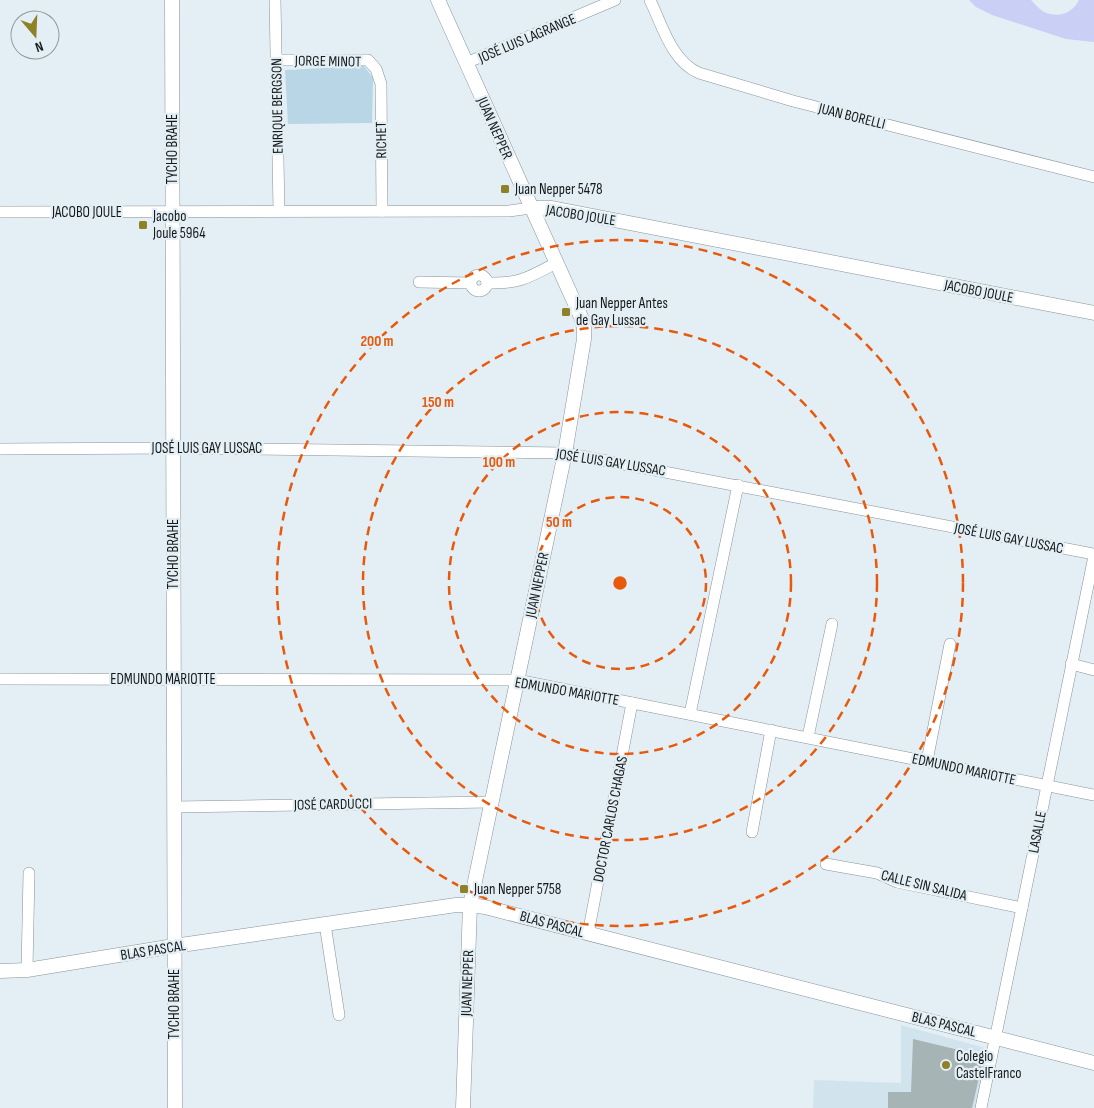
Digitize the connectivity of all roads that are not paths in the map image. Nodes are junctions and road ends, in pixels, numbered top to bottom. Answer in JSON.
{"nodes":[{"id":1,"x":172,"y":0,"type":"edge"},
{"id":2,"x":275,"y":0,"type":"edge"},
{"id":3,"x":438,"y":0,"type":"edge"},
{"id":4,"x":615,"y":0,"type":"edge"},
{"id":5,"x":650,"y":0,"type":"edge"},
{"id":6,"x":276,"y":60,"type":"junction"},
{"id":7,"x":466,"y":63,"type":"junction"},
{"id":8,"x":376,"y":69,"type":"joint"},
{"id":9,"x":1094,"y":177,"type":"edge"},
{"id":10,"x":531,"y":208,"type":"junction"},
{"id":11,"x":279,"y":211,"type":"junction"},
{"id":12,"x":382,"y":211,"type":"junction"},
{"id":13,"x":0,"y":212,"type":"edge"},
{"id":14,"x":172,"y":212,"type":"junction"},
{"id":15,"x":556,"y":264,"type":"junction"},
{"id":16,"x":419,"y":282,"type":"dead end"},
{"id":17,"x":1094,"y":313,"type":"edge"},
{"id":18,"x":173,"y":448,"type":"junction"},
{"id":19,"x":0,"y":449,"type":"edge"},
{"id":20,"x":565,"y":452,"type":"junction"},
{"id":21,"x":738,"y":485,"type":"junction"},
{"id":22,"x":1094,"y":555,"type":"edge"},
{"id":23,"x":832,"y":624,"type":"dead end"},
{"id":24,"x":950,"y":644,"type":"dead end"},
{"id":25,"x":1071,"y":664,"type":"junction"},
{"id":26,"x":1094,"y":670,"type":"edge"},
{"id":27,"x":174,"y":679,"type":"junction"},
{"id":28,"x":0,"y":680,"type":"edge"},
{"id":29,"x":517,"y":680,"type":"junction"},
{"id":30,"x":632,"y":703,"type":"junction"},
{"id":31,"x":690,"y":714,"type":"junction"},
{"id":32,"x":771,"y":730,"type":"junction"},
{"id":33,"x":808,"y":737,"type":"junction"},
{"id":34,"x":927,"y":761,"type":"junction"},
{"id":35,"x":1046,"y":787,"type":"junction"},
{"id":36,"x":1094,"y":795,"type":"edge"},
{"id":37,"x":492,"y":802,"type":"junction"},
{"id":38,"x":174,"y":806,"type":"junction"},
{"id":39,"x":752,"y":832,"type":"dead end"},
{"id":40,"x":826,"y":864,"type":"dead end"},
{"id":41,"x":30,"y":873,"type":"dead end"},
{"id":42,"x":470,"y":905,"type":"junction"},
{"id":43,"x":1022,"y":908,"type":"junction"},
{"id":44,"x":325,"y":924,"type":"junction"},
{"id":45,"x":588,"y":934,"type":"junction"},
{"id":46,"x":174,"y":946,"type":"junction"},
{"id":47,"x":28,"y":970,"type":"junction"},
{"id":48,"x":0,"y":971,"type":"edge"},
{"id":49,"x":339,"y":1015,"type":"dead end"},
{"id":50,"x":995,"y":1037,"type":"junction"},
{"id":51,"x":1094,"y":1063,"type":"edge"},
{"id":52,"x":175,"y":1108,"type":"edge"},
{"id":53,"x":463,"y":1108,"type":"edge"},
{"id":54,"x":980,"y":1108,"type":"edge"}],
"edges":[{"from":1,"to":14,"type":"main road","name":"TYCHO BRAHE"},
{"from":2,"to":6,"type":"street","name":"ENRIQUE BERGSON"},
{"from":3,"to":7,"type":"main road","name":"JUAN NEPPER"},
{"from":4,"to":7,"type":"street","name":"JOSÉ LUIS LAGRANGE"},
{"from":5,"to":9,"type":"street","name":"JUAN BORELLI"},
{"from":6,"to":8,"type":"street","name":"JORGE MINOT"},
{"from":6,"to":11,"type":"street","name":"ENRIQUE BERGSON"},
{"from":7,"to":10,"type":"main road","name":"JUAN NEPPER"},
{"from":8,"to":12,"type":"street","name":"RICHET"},
{"from":10,"to":12,"type":"street","name":"JACOBO JOULE"},
{"from":10,"to":15,"type":"main road","name":"JUAN NEPPER"},
{"from":10,"to":17,"type":"main road","name":"JACOBO JOULE"},
{"from":11,"to":12,"type":"street","name":"JACOBO JOULE"},
{"from":11,"to":14,"type":"street","name":"JACOBO JOULE"},
{"from":13,"to":14,"type":"street","name":"JACOBO JOULE"},
{"from":14,"to":18,"type":"main road","name":"TYCHO BRAHE"},
{"from":15,"to":16,"type":"street"},
{"from":15,"to":20,"type":"main road","name":"JUAN NEPPER"},
{"from":18,"to":19,"type":"street","name":"JOSÉ LUIS GAY LUSSAC"},
{"from":18,"to":20,"type":"street","name":"JOSÉ LUIS GAY LUSSAC"},
{"from":18,"to":27,"type":"main road","name":"TYCHO BRAHE"},
{"from":20,"to":21,"type":"street","name":"JOSÉ LUIS GAY LUSSAC"},
{"from":20,"to":29,"type":"main road","name":"JUAN NEPPER"},
{"from":21,"to":22,"type":"street","name":"JOSÉ LUIS GAY LUSSAC"},
{"from":21,"to":31,"type":"street"},
{"from":22,"to":25,"type":"street","name":"LASALLE"},
{"from":23,"to":33,"type":"street"},
{"from":24,"to":34,"type":"street"},
{"from":25,"to":26,"type":"street"},
{"from":25,"to":35,"type":"street","name":"LASALLE"},
{"from":27,"to":28,"type":"street","name":"EDMUNDO MARIOTTE"},
{"from":27,"to":29,"type":"street","name":"EDMUNDO MARIOTTE"},
{"from":27,"to":38,"type":"main road","name":"TYCHO BRAHE"},
{"from":29,"to":30,"type":"street","name":"EDMUNDO MARIOTTE"},
{"from":29,"to":37,"type":"main road","name":"JUAN NEPPER"},
{"from":30,"to":31,"type":"street","name":"EDMUNDO MARIOTTE"},
{"from":30,"to":45,"type":"street","name":"DOCTOR CARLOS CHAGAS"},
{"from":31,"to":32,"type":"street","name":"EDMUNDO MARIOTTE"},
{"from":32,"to":33,"type":"street","name":"EDMUNDO MARIOTTE"},
{"from":32,"to":39,"type":"street"},
{"from":33,"to":34,"type":"street","name":"EDMUNDO MARIOTTE"},
{"from":34,"to":35,"type":"street","name":"EDMUNDO MARIOTTE"},
{"from":35,"to":36,"type":"street","name":"EDMUNDO MARIOTTE"},
{"from":35,"to":43,"type":"street","name":"LASALLE"},
{"from":37,"to":38,"type":"street","name":"JOSÉ CARDUCCI"},
{"from":37,"to":42,"type":"main road","name":"JUAN NEPPER"},
{"from":38,"to":46,"type":"main road","name":"TYCHO BRAHE"},
{"from":40,"to":43,"type":"street","name":"CALLE SIN SALIDA"},
{"from":41,"to":47,"type":"street"},
{"from":42,"to":44,"type":"main road","name":"BLAS PASCAL"},
{"from":42,"to":45,"type":"main road","name":"BLAS PASCAL"},
{"from":42,"to":53,"type":"main road","name":"JUAN NEPPER"},
{"from":43,"to":50,"type":"street","name":"LASALLE"},
{"from":44,"to":46,"type":"main road","name":"BLAS PASCAL"},
{"from":44,"to":49,"type":"street"},
{"from":45,"to":50,"type":"main road","name":"BLAS PASCAL"},
{"from":46,"to":47,"type":"main road","name":"BLAS PASCAL"},
{"from":46,"to":52,"type":"main road","name":"TYCHO BRAHE"},
{"from":47,"to":48,"type":"main road","name":"BLAS PASCAL"},
{"from":50,"to":51,"type":"main road","name":"BLAS PASCAL"},
{"from":50,"to":54,"type":"street","name":"LASALLE"}]}
